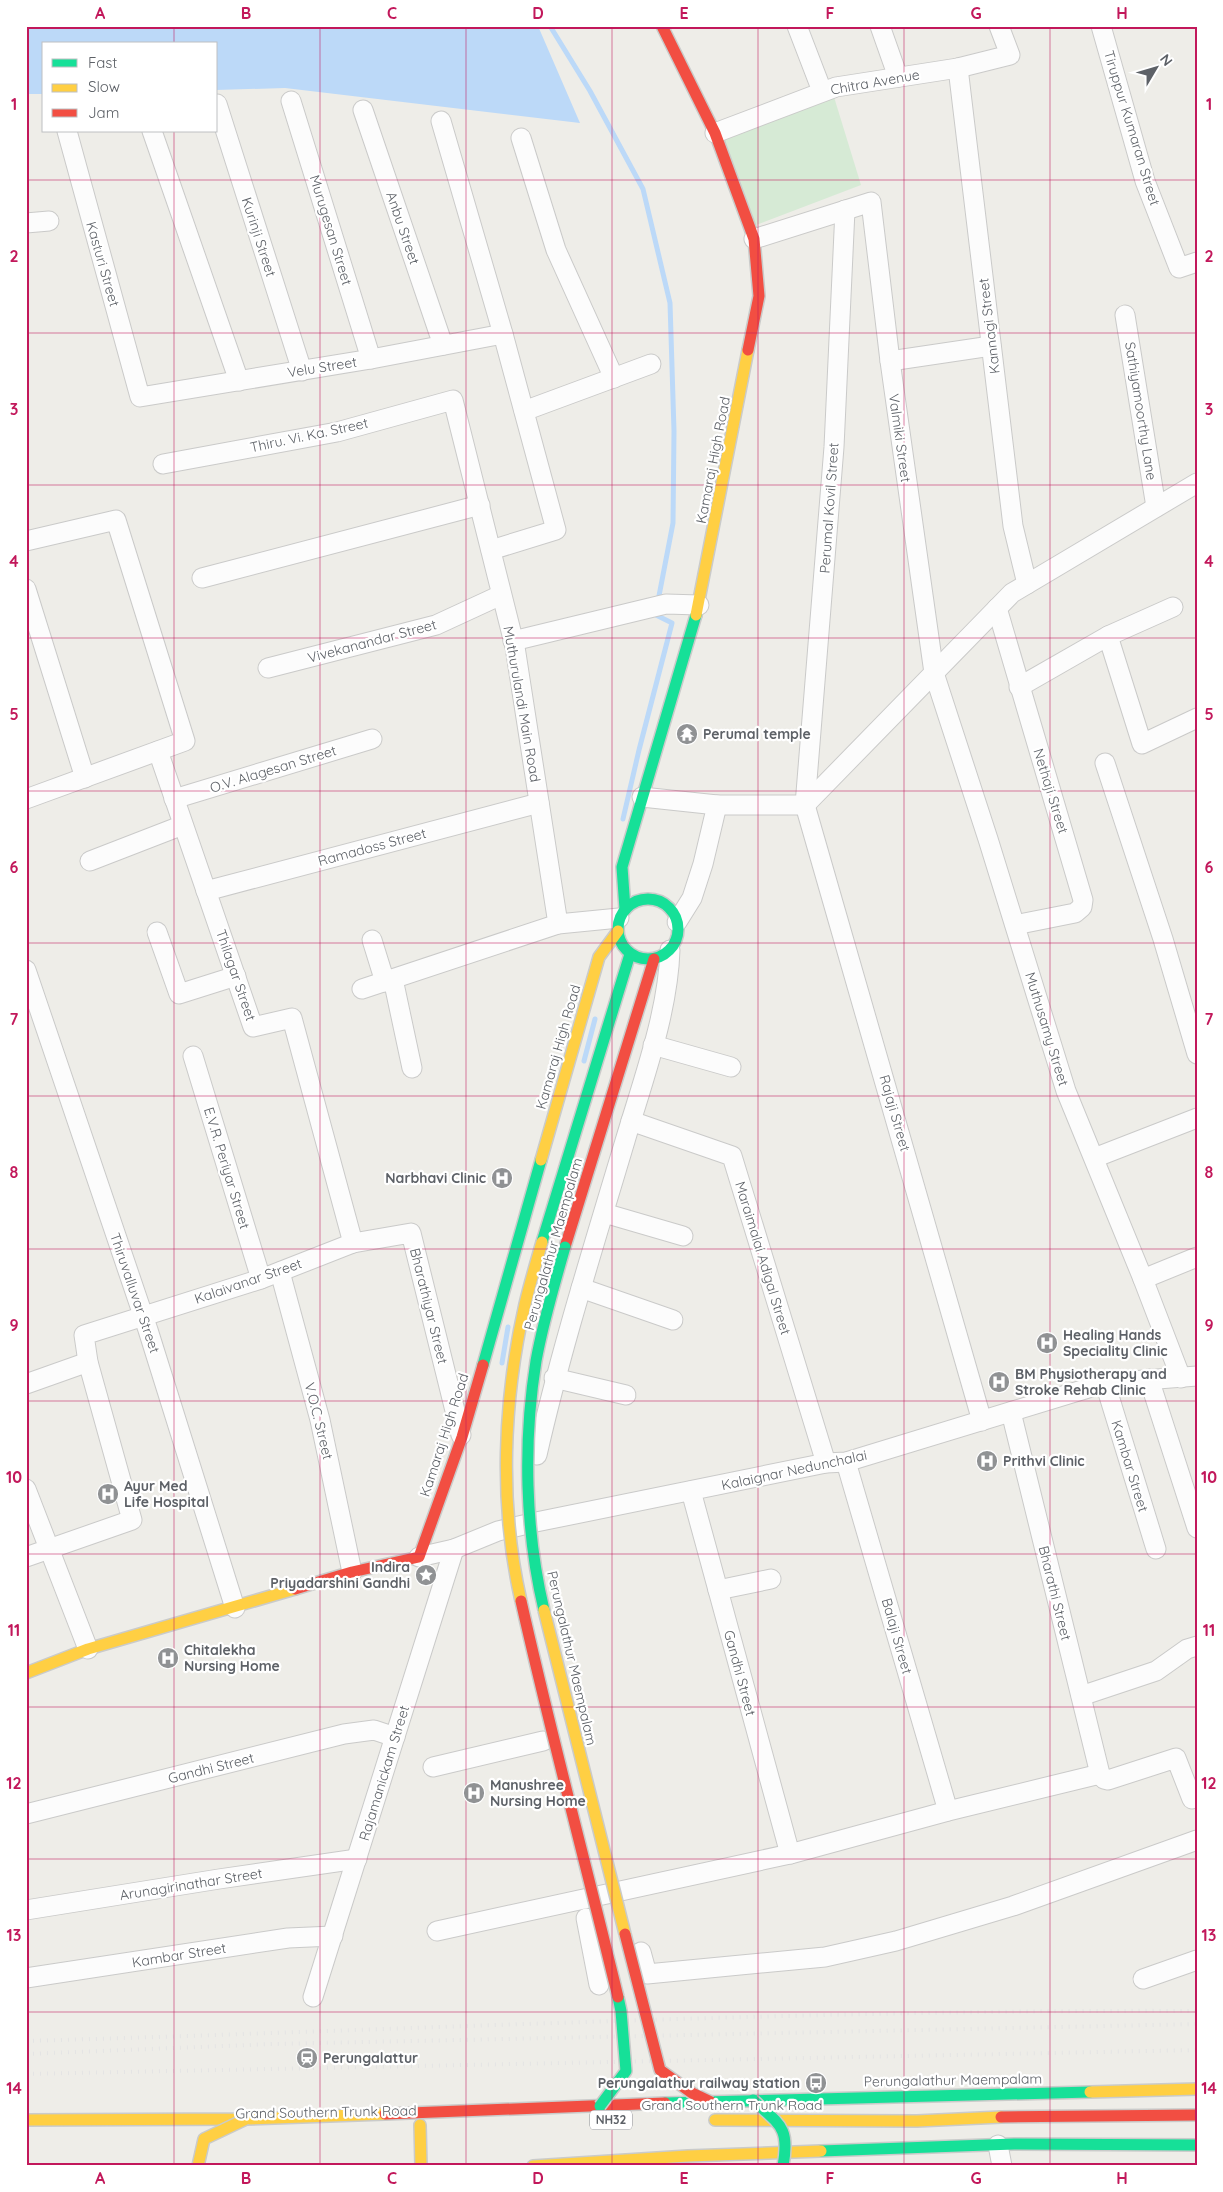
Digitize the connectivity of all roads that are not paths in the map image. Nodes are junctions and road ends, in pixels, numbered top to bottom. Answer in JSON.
{"nodes":[{"id":1,"x":662,"y":26,"type":"edge"},
{"id":2,"x":797,"y":26,"type":"edge"},
{"id":3,"x":880,"y":26,"type":"edge"},
{"id":4,"x":999,"y":26,"type":"edge"},
{"id":5,"x":1101,"y":26,"type":"edge"},
{"id":6,"x":958,"y":68,"type":"junction"},
{"id":7,"x":898,"y":77,"type":"junction"},
{"id":8,"x":822,"y":91,"type":"junction"},
{"id":9,"x":291,"y":101,"type":"dead end"},
{"id":10,"x":218,"y":107,"type":"edge"},
{"id":11,"x":363,"y":110,"type":"dead end"},
{"id":12,"x":441,"y":121,"type":"dead end"},
{"id":13,"x":67,"y":132,"type":"edge"},
{"id":14,"x":152,"y":132,"type":"edge"},
{"id":15,"x":715,"y":134,"type":"junction"},
{"id":16,"x":521,"y":138,"type":"dead end"},
{"id":17,"x":845,"y":210,"type":"junction"},
{"id":18,"x":49,"y":221,"type":"dead end"},
{"id":19,"x":26,"y":223,"type":"edge"},
{"id":20,"x":754,"y":238,"type":"junction"},
{"id":21,"x":1197,"y":262,"type":"edge"},
{"id":22,"x":1125,"y":315,"type":"dead end"},
{"id":23,"x":503,"y":334,"type":"junction"},
{"id":24,"x":443,"y":345,"type":"junction"},
{"id":25,"x":991,"y":346,"type":"junction"},
{"id":26,"x":371,"y":359,"type":"junction"},
{"id":27,"x":890,"y":362,"type":"junction"},
{"id":28,"x":651,"y":364,"type":"dead end"},
{"id":29,"x":302,"y":371,"type":"junction"},
{"id":30,"x":614,"y":378,"type":"junction"},
{"id":31,"x":239,"y":381,"type":"junction"},
{"id":32,"x":140,"y":397,"type":"joint"},
{"id":33,"x":453,"y":400,"type":"joint"},
{"id":34,"x":524,"y":411,"type":"junction"},
{"id":35,"x":163,"y":464,"type":"dead end"},
{"id":36,"x":1197,"y":483,"type":"edge"},
{"id":37,"x":480,"y":505,"type":"junction"},
{"id":38,"x":1156,"y":507,"type":"junction"},
{"id":39,"x":26,"y":541,"type":"edge"},
{"id":40,"x":491,"y":550,"type":"junction"},
{"id":41,"x":202,"y":578,"type":"dead end"},
{"id":42,"x":1027,"y":584,"type":"junction"},
{"id":43,"x":26,"y":589,"type":"edge"},
{"id":44,"x":501,"y":595,"type":"junction"},
{"id":45,"x":699,"y":605,"type":"junction"},
{"id":46,"x":1173,"y":607,"type":"dead end"},
{"id":47,"x":997,"y":608,"type":"junction"},
{"id":48,"x":1108,"y":636,"type":"junction"},
{"id":49,"x":513,"y":641,"type":"junction"},
{"id":50,"x":268,"y":668,"type":"dead end"},
{"id":51,"x":934,"y":673,"type":"junction"},
{"id":52,"x":1019,"y":687,"type":"junction"},
{"id":53,"x":1197,"y":718,"type":"edge"},
{"id":54,"x":372,"y":739,"type":"dead end"},
{"id":55,"x":158,"y":751,"type":"junction"},
{"id":56,"x":1105,"y":763,"type":"dead end"},
{"id":57,"x":85,"y":778,"type":"junction"},
{"id":58,"x":642,"y":797,"type":"junction"},
{"id":59,"x":26,"y":799,"type":"edge"},
{"id":60,"x":174,"y":799,"type":"junction"},
{"id":61,"x":539,"y":802,"type":"junction"},
{"id":62,"x":717,"y":805,"type":"junction"},
{"id":63,"x":806,"y":805,"type":"junction"},
{"id":64,"x":183,"y":825,"type":"junction"},
{"id":65,"x":90,"y":861,"type":"dead end"},
{"id":66,"x":206,"y":891,"type":"junction"},
{"id":67,"x":621,"y":919,"type":"junction"},
{"id":68,"x":677,"y":922,"type":"junction"},
{"id":69,"x":558,"y":924,"type":"junction"},
{"id":70,"x":1015,"y":925,"type":"junction"},
{"id":71,"x":157,"y":932,"type":"dead end"},
{"id":72,"x":372,"y":940,"type":"dead end"},
{"id":73,"x":670,"y":950,"type":"junction"},
{"id":74,"x":630,"y":954,"type":"junction"},
{"id":75,"x":654,"y":959,"type":"junction"},
{"id":76,"x":236,"y":976,"type":"junction"},
{"id":77,"x":28,"y":978,"type":"edge"},
{"id":78,"x":389,"y":981,"type":"junction"},
{"id":79,"x":362,"y":989,"type":"dead end"},
{"id":80,"x":653,"y":1045,"type":"junction"},
{"id":81,"x":1197,"y":1054,"type":"edge"},
{"id":82,"x":193,"y":1056,"type":"dead end"},
{"id":83,"x":731,"y":1067,"type":"dead end"},
{"id":84,"x":412,"y":1068,"type":"dead end"},
{"id":85,"x":1197,"y":1118,"type":"edge"},
{"id":86,"x":631,"y":1121,"type":"junction"},
{"id":87,"x":1094,"y":1158,"type":"junction"},
{"id":88,"x":604,"y":1213,"type":"junction"},
{"id":89,"x":683,"y":1236,"type":"dead end"},
{"id":90,"x":353,"y":1243,"type":"junction"},
{"id":91,"x":1197,"y":1256,"type":"edge"},
{"id":92,"x":280,"y":1272,"type":"junction"},
{"id":93,"x":261,"y":1279,"type":"junction"},
{"id":94,"x":1143,"y":1279,"type":"junction"},
{"id":95,"x":581,"y":1288,"type":"junction"},
{"id":96,"x":142,"y":1315,"type":"junction"},
{"id":97,"x":674,"y":1320,"type":"dead end"},
{"id":98,"x":88,"y":1362,"type":"junction"},
{"id":99,"x":1189,"y":1377,"type":"edge"},
{"id":100,"x":554,"y":1378,"type":"junction"},
{"id":101,"x":1149,"y":1379,"type":"junction"},
{"id":102,"x":1105,"y":1383,"type":"junction"},
{"id":103,"x":26,"y":1384,"type":"edge"},
{"id":104,"x":626,"y":1395,"type":"dead end"},
{"id":105,"x":1011,"y":1412,"type":"junction"},
{"id":106,"x":982,"y":1421,"type":"junction"},
{"id":107,"x":462,"y":1437,"type":"junction"},
{"id":108,"x":826,"y":1462,"type":"junction"},
{"id":109,"x":846,"y":1462,"type":"junction"},
{"id":110,"x":26,"y":1489,"type":"edge"},
{"id":111,"x":691,"y":1491,"type":"junction"},
{"id":112,"x":536,"y":1522,"type":"junction"},
{"id":113,"x":1197,"y":1528,"type":"edge"},
{"id":114,"x":498,"y":1532,"type":"junction"},
{"id":115,"x":1156,"y":1548,"type":"dead end"},
{"id":116,"x":50,"y":1549,"type":"junction"},
{"id":117,"x":454,"y":1550,"type":"junction"},
{"id":118,"x":26,"y":1557,"type":"edge"},
{"id":119,"x":419,"y":1557,"type":"junction"},
{"id":120,"x":352,"y":1572,"type":"junction"},
{"id":121,"x":772,"y":1579,"type":"dead end"},
{"id":122,"x":718,"y":1590,"type":"junction"},
{"id":123,"x":235,"y":1608,"type":"junction"},
{"id":124,"x":1197,"y":1646,"type":"edge"},
{"id":125,"x":88,"y":1649,"type":"junction"},
{"id":126,"x":26,"y":1673,"type":"edge"},
{"id":127,"x":1081,"y":1696,"type":"junction"},
{"id":128,"x":395,"y":1736,"type":"junction"},
{"id":129,"x":543,"y":1741,"type":"junction"},
{"id":130,"x":433,"y":1767,"type":"dead end"},
{"id":131,"x":1100,"y":1774,"type":"junction"},
{"id":132,"x":1195,"y":1803,"type":"edge"},
{"id":133,"x":948,"y":1811,"type":"junction"},
{"id":134,"x":26,"y":1814,"type":"edge"},
{"id":135,"x":1197,"y":1840,"type":"edge"},
{"id":136,"x":790,"y":1854,"type":"junction"},
{"id":137,"x":356,"y":1860,"type":"junction"},
{"id":138,"x":623,"y":1890,"type":"junction"},
{"id":139,"x":583,"y":1899,"type":"junction"},
{"id":140,"x":26,"y":1910,"type":"edge"},
{"id":141,"x":437,"y":1931,"type":"dead end"},
{"id":142,"x":333,"y":1936,"type":"junction"},
{"id":143,"x":1197,"y":1960,"type":"edge"},
{"id":144,"x":26,"y":1978,"type":"edge"},
{"id":145,"x":1143,"y":1979,"type":"dead end"},
{"id":146,"x":599,"y":1984,"type":"dead end"},
{"id":147,"x":313,"y":1997,"type":"dead end"},
{"id":148,"x":1197,"y":2089,"type":"edge"},
{"id":149,"x":753,"y":2100,"type":"junction"},
{"id":150,"x":711,"y":2102,"type":"junction"},
{"id":151,"x":600,"y":2106,"type":"junction"},
{"id":152,"x":1197,"y":2115,"type":"edge"},
{"id":153,"x":246,"y":2119,"type":"junction"},
{"id":154,"x":26,"y":2120,"type":"edge"},
{"id":155,"x":702,"y":2120,"type":"dead end"},
{"id":156,"x":370,"y":2126,"type":"dead end"},
{"id":157,"x":406,"y":2126,"type":"dead end"},
{"id":158,"x":124,"y":2131,"type":"dead end"},
{"id":159,"x":1197,"y":2144,"type":"edge"},
{"id":160,"x":998,"y":2145,"type":"junction"},
{"id":161,"x":689,"y":2161,"type":"edge"},
{"id":162,"x":198,"y":2166,"type":"edge"},
{"id":163,"x":421,"y":2166,"type":"edge"},
{"id":164,"x":533,"y":2166,"type":"edge"},
{"id":165,"x":783,"y":2166,"type":"edge"},
{"id":166,"x":1002,"y":2166,"type":"edge"}],
"edges":[{"from":1,"to":15,"type":"main road","name":"Kamaraj High Road"},
{"from":2,"to":8,"type":"street"},
{"from":3,"to":7,"type":"street"},
{"from":4,"to":6,"type":"street","name":"Chitra Avenue"},
{"from":5,"to":21,"type":"street","name":"Tiruppur Kumaran Street"},
{"from":6,"to":7,"type":"street","name":"Chitra Avenue"},
{"from":6,"to":25,"type":"street","name":"Kannagi Street"},
{"from":7,"to":8,"type":"street","name":"Chitra Avenue"},
{"from":8,"to":15,"type":"street","name":"Chitra Avenue"},
{"from":9,"to":26,"type":"street","name":"Murugesan Street"},
{"from":10,"to":29,"type":"street","name":"Kurinji Street"},
{"from":11,"to":24,"type":"street","name":"Anbu Street"},
{"from":12,"to":23,"type":"street"},
{"from":13,"to":32,"type":"street","name":"Kasturi Street"},
{"from":14,"to":31,"type":"street"},
{"from":15,"to":20,"type":"main road","name":"Kamaraj High Road"},
{"from":16,"to":30,"type":"street"},
{"from":17,"to":20,"type":"street"},
{"from":17,"to":27,"type":"street","name":"Valmiki Street"},
{"from":17,"to":63,"type":"street","name":"Perumal Kovil Street"},
{"from":18,"to":19,"type":"street"},
{"from":20,"to":45,"type":"main road","name":"Kamaraj High Road"},
{"from":22,"to":38,"type":"street","name":"Sathiyamoorthy Lane"},
{"from":23,"to":24,"type":"street","name":"Velu Street"},
{"from":23,"to":34,"type":"street"},
{"from":24,"to":26,"type":"street","name":"Velu Street"},
{"from":25,"to":27,"type":"street"},
{"from":25,"to":42,"type":"street","name":"Kannagi Street"},
{"from":26,"to":29,"type":"street","name":"Velu Street"},
{"from":27,"to":51,"type":"street","name":"Valmiki Street"},
{"from":28,"to":30,"type":"street"},
{"from":29,"to":31,"type":"street","name":"Velu Street"},
{"from":30,"to":34,"type":"street"},
{"from":31,"to":32,"type":"street","name":"Velu Street"},
{"from":33,"to":35,"type":"street","name":"Thiru. Vi. Ka. Street"},
{"from":33,"to":37,"type":"street","name":"Muthurulandi Main Road"},
{"from":34,"to":40,"type":"street"},
{"from":36,"to":38,"type":"street"},
{"from":37,"to":40,"type":"street","name":"Muthurulandi Main Road"},
{"from":37,"to":41,"type":"street"},
{"from":38,"to":42,"type":"street"},
{"from":39,"to":55,"type":"street"},
{"from":40,"to":44,"type":"street","name":"Muthurulandi Main Road"},
{"from":42,"to":47,"type":"street"},
{"from":43,"to":57,"type":"street"},
{"from":44,"to":49,"type":"street","name":"Muthurulandi Main Road"},
{"from":44,"to":50,"type":"street","name":"Vivekanandar Street"},
{"from":45,"to":49,"type":"street"},
{"from":45,"to":58,"type":"main road","name":"Kamaraj High Road"},
{"from":46,"to":48,"type":"street"},
{"from":47,"to":51,"type":"street"},
{"from":47,"to":52,"type":"street","name":"Nethaji Street"},
{"from":48,"to":52,"type":"street"},
{"from":48,"to":53,"type":"street"},
{"from":49,"to":61,"type":"street","name":"Muthurulandi Main Road"},
{"from":51,"to":63,"type":"street"},
{"from":51,"to":70,"type":"street","name":"Muthusamy Street"},
{"from":52,"to":70,"type":"street","name":"Nethaji Street"},
{"from":54,"to":60,"type":"street","name":"O.V. Alagesan Street"},
{"from":55,"to":57,"type":"street"},
{"from":55,"to":60,"type":"street","name":"Thilagar Street"},
{"from":56,"to":81,"type":"street"},
{"from":57,"to":59,"type":"street"},
{"from":58,"to":62,"type":"street"},
{"from":58,"to":67,"type":"main road","name":"Kamaraj High Road"},
{"from":60,"to":64,"type":"street","name":"Thilagar Street"},
{"from":61,"to":66,"type":"street","name":"Ramadoss Street"},
{"from":61,"to":69,"type":"street","name":"Muthurulandi Main Road"},
{"from":62,"to":63,"type":"street"},
{"from":62,"to":68,"type":"street"},
{"from":63,"to":106,"type":"street","name":"Rajaji Street"},
{"from":64,"to":65,"type":"street"},
{"from":64,"to":66,"type":"street","name":"Thilagar Street"},
{"from":66,"to":76,"type":"street","name":"Thilagar Street"},
{"from":67,"to":68,"type":"main road"},
{"from":67,"to":69,"type":"street"},
{"from":67,"to":74,"type":"main road"},
{"from":67,"to":107,"type":"main road","name":"Kamaraj High Road"},
{"from":68,"to":73,"type":"main road"},
{"from":69,"to":78,"type":"street"},
{"from":70,"to":87,"type":"street","name":"Muthusamy Street"},
{"from":71,"to":76,"type":"street"},
{"from":72,"to":78,"type":"street"},
{"from":73,"to":75,"type":"main road"},
{"from":73,"to":80,"type":"street"},
{"from":74,"to":75,"type":"main road"},
{"from":74,"to":151,"type":"main road","name":"Perungalathur Maempalam","bridge":true},
{"from":75,"to":150,"type":"main road","name":"Perungalathur Maempalam","bridge":true},
{"from":76,"to":90,"type":"street","name":"Thilagar Street"},
{"from":77,"to":96,"type":"street","name":"Thiruvalluvar Street"},
{"from":78,"to":79,"type":"street"},
{"from":78,"to":84,"type":"street"},
{"from":80,"to":83,"type":"street"},
{"from":80,"to":86,"type":"street"},
{"from":82,"to":93,"type":"street","name":"E.V.R. Periyar Street"},
{"from":85,"to":87,"type":"street"},
{"from":86,"to":88,"type":"street"},
{"from":86,"to":108,"type":"street","name":"Maraimalai Adigal Street"},
{"from":87,"to":94,"type":"street","name":"Muthusamy Street"},
{"from":88,"to":89,"type":"street"},
{"from":88,"to":95,"type":"street"},
{"from":90,"to":92,"type":"street","name":"Kalaivanar Street"},
{"from":90,"to":107,"type":"street","name":"Bharathiyar Street"},
{"from":91,"to":94,"type":"street"},
{"from":92,"to":93,"type":"street","name":"Kalaivanar Street"},
{"from":92,"to":120,"type":"street","name":"V.O.C. Street"},
{"from":93,"to":96,"type":"street","name":"Kalaivanar Street"},
{"from":94,"to":99,"type":"street","name":"Muthusamy Street"},
{"from":95,"to":97,"type":"street"},
{"from":95,"to":100,"type":"street"},
{"from":96,"to":98,"type":"street","name":"Kalaivanar Street"},
{"from":96,"to":123,"type":"street","name":"Thiruvalluvar Street"},
{"from":98,"to":103,"type":"street"},
{"from":98,"to":116,"type":"street"},
{"from":99,"to":101,"type":"street","name":"Kalaignar Nedunchalai"},
{"from":100,"to":104,"type":"street"},
{"from":100,"to":112,"type":"street"},
{"from":101,"to":102,"type":"street","name":"Kalaignar Nedunchalai"},
{"from":101,"to":113,"type":"street"},
{"from":102,"to":105,"type":"street","name":"Kalaignar Nedunchalai"},
{"from":102,"to":115,"type":"street","name":"Kambar Street"},
{"from":105,"to":106,"type":"street","name":"Kalaignar Nedunchalai"},
{"from":105,"to":127,"type":"street","name":"Bharathi Street"},
{"from":106,"to":109,"type":"street","name":"Kalaignar Nedunchalai"},
{"from":107,"to":119,"type":"main road","name":"Kamaraj High Road"},
{"from":108,"to":109,"type":"street","name":"Kalaignar Nedunchalai"},
{"from":108,"to":111,"type":"street","name":"Kalaignar Nedunchalai"},
{"from":109,"to":133,"type":"street","name":"Balaji Street"},
{"from":110,"to":116,"type":"street"},
{"from":111,"to":112,"type":"street","name":"Kalaignar Nedunchalai"},
{"from":111,"to":122,"type":"street","name":"Gandhi Street"},
{"from":112,"to":114,"type":"street","name":"Kalaignar Nedunchalai"},
{"from":112,"to":138,"type":"street"},
{"from":114,"to":117,"type":"street","name":"Kalaignar Nedunchalai"},
{"from":114,"to":129,"type":"street"},
{"from":116,"to":118,"type":"street"},
{"from":116,"to":125,"type":"street"},
{"from":117,"to":119,"type":"street","name":"Kalaignar Nedunchalai"},
{"from":117,"to":128,"type":"street","name":"Rajamanickam Street"},
{"from":119,"to":120,"type":"main road"},
{"from":120,"to":123,"type":"main road"},
{"from":121,"to":122,"type":"street"},
{"from":122,"to":136,"type":"street","name":"Gandhi Street"},
{"from":123,"to":125,"type":"main road"},
{"from":124,"to":127,"type":"street"},
{"from":125,"to":126,"type":"main road"},
{"from":127,"to":131,"type":"street","name":"Bharathi Street"},
{"from":128,"to":134,"type":"street","name":"Gandhi Street"},
{"from":128,"to":137,"type":"street","name":"Rajamanickam Street"},
{"from":129,"to":130,"type":"street"},
{"from":129,"to":139,"type":"street"},
{"from":131,"to":132,"type":"street"},
{"from":131,"to":133,"type":"street"},
{"from":133,"to":136,"type":"street"},
{"from":135,"to":138,"type":"street"},
{"from":136,"to":138,"type":"street"},
{"from":137,"to":140,"type":"street","name":"Arunagirinathar Street"},
{"from":137,"to":142,"type":"street","name":"Rajamanickam Street"},
{"from":138,"to":139,"type":"street"},
{"from":139,"to":141,"type":"street"},
{"from":139,"to":146,"type":"street"},
{"from":142,"to":144,"type":"street","name":"Kambar Street"},
{"from":142,"to":147,"type":"street","name":"Rajamanickam Street"},
{"from":143,"to":145,"type":"street"},
{"from":148,"to":149,"type":"main road","name":"Perungalathur Maempalam"},
{"from":149,"to":150,"type":"main road","name":"Perungalathur Maempalam"},
{"from":149,"to":165,"type":"main road","bridge":true},
{"from":150,"to":151,"type":"main road","name":"Perungalathur Maempalam","bridge":true},
{"from":151,"to":153,"type":"main road","name":"Perungalathur Maempalam"},
{"from":152,"to":155,"type":"main road","name":"Grand Southern Trunk Road"},
{"from":153,"to":154,"type":"main road","name":"Perungalathur Maempalam"},
{"from":153,"to":162,"type":"main road","bridge":true},
{"from":156,"to":158,"type":"main road","name":"Grand Southern Trunk Road"},
{"from":157,"to":163,"type":"main road","name":"Grand Southern Trunk Road"},
{"from":159,"to":160,"type":"main road"},
{"from":160,"to":161,"type":"main road"},
{"from":160,"to":166,"type":"street"},
{"from":161,"to":164,"type":"main road"}]}
